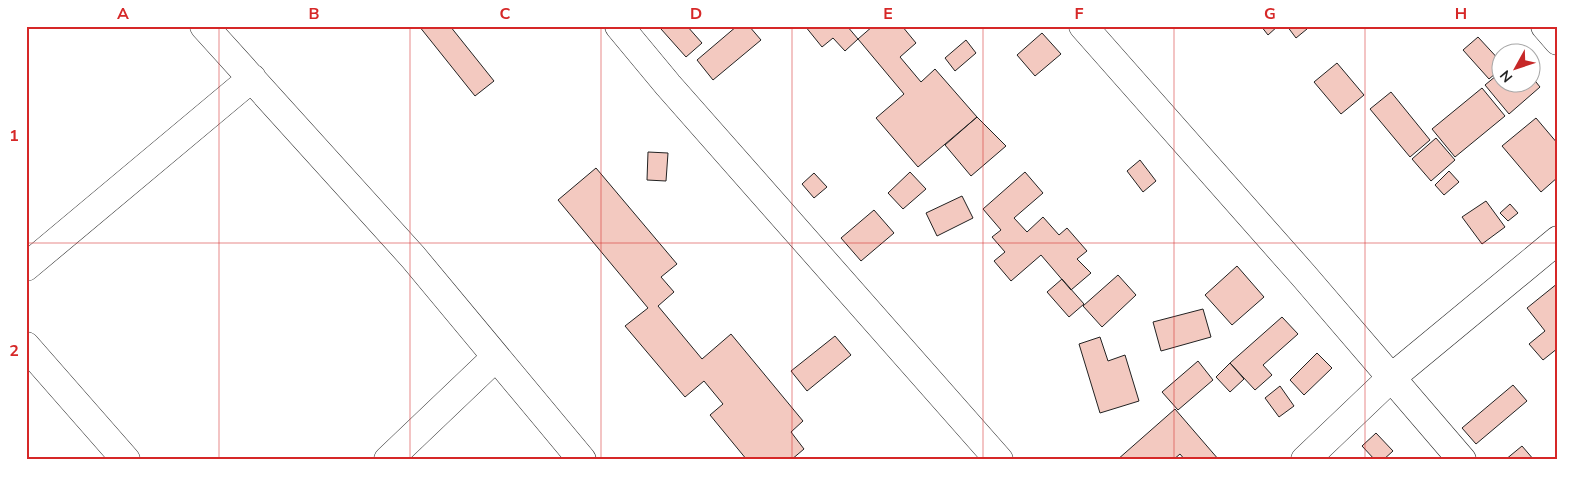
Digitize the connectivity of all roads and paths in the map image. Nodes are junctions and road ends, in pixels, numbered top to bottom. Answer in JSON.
{"nodes":[{"id":1,"x":204,"y":26,"type":"edge"},
{"id":2,"x":619,"y":26,"type":"edge"},
{"id":3,"x":1083,"y":26,"type":"edge"},
{"id":4,"x":1545,"y":26,"type":"edge"},
{"id":5,"x":1558,"y":41,"type":"edge"},
{"id":6,"x":252,"y":78,"type":"junction"},
{"id":7,"x":1558,"y":240,"type":"edge"},
{"id":8,"x":26,"y":267,"type":"edge"},
{"id":9,"x":26,"y":346,"type":"edge"},
{"id":10,"x":496,"y":357,"type":"junction"},
{"id":11,"x":1391,"y":378,"type":"junction"},
{"id":12,"x":126,"y":460,"type":"edge"},
{"id":13,"x":388,"y":460,"type":"edge"},
{"id":14,"x":582,"y":460,"type":"edge"},
{"id":15,"x":999,"y":460,"type":"edge"},
{"id":16,"x":1306,"y":460,"type":"edge"},
{"id":17,"x":1462,"y":460,"type":"edge"}],
"edges":[{"from":1,"to":6,"type":"street"},
{"from":2,"to":15,"type":"street"},
{"from":3,"to":11,"type":"street"},
{"from":4,"to":5,"type":"street"},
{"from":6,"to":8,"type":"street"},
{"from":6,"to":10,"type":"street"},
{"from":7,"to":11,"type":"street"},
{"from":9,"to":12,"type":"street"},
{"from":10,"to":13,"type":"street"},
{"from":10,"to":14,"type":"street"},
{"from":11,"to":16,"type":"street"},
{"from":11,"to":17,"type":"street"}]}
